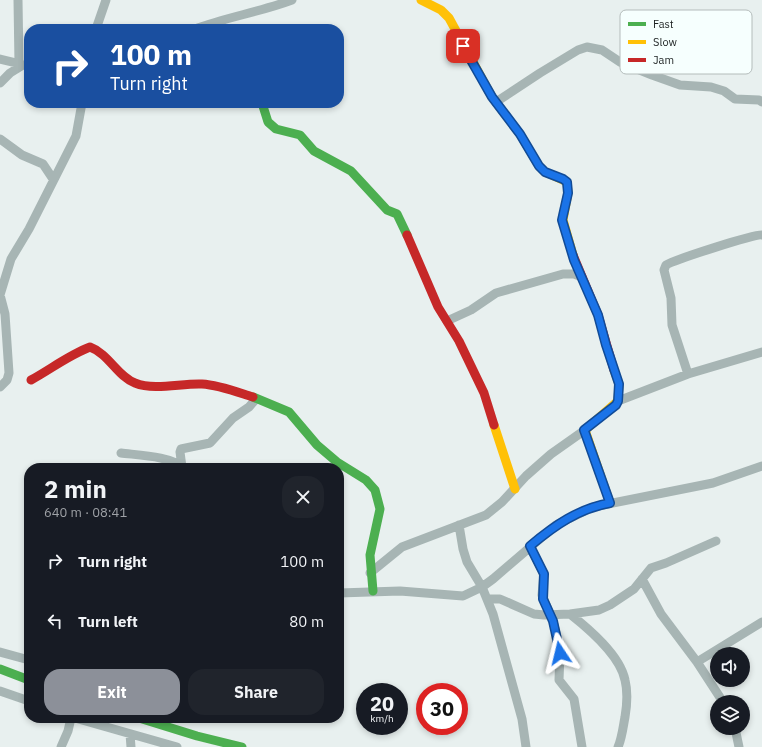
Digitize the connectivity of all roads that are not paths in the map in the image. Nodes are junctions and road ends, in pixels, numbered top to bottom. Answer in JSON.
{"nodes":[{"id":1,"x":18,"y":0,"type":"edge"},
{"id":2,"x":106,"y":0,"type":"edge"},
{"id":3,"x":292,"y":0,"type":"edge"},
{"id":4,"x":421,"y":0,"type":"edge"},
{"id":5,"x":218,"y":20,"type":"junction"},
{"id":6,"x":98,"y":24,"type":"edge"},
{"id":7,"x":208,"y":24,"type":"edge"},
{"id":8,"x":221,"y":24,"type":"edge"},
{"id":9,"x":0,"y":59,"type":"edge"},
{"id":10,"x":620,"y":62,"type":"edge"},
{"id":11,"x":24,"y":65,"type":"edge"},
{"id":12,"x":652,"y":74,"type":"edge"},
{"id":13,"x":0,"y":83,"type":"edge"},
{"id":14,"x":496,"y":102,"type":"junction"},
{"id":15,"x":762,"y":102,"type":"edge"},
{"id":16,"x":81,"y":108,"type":"edge"},
{"id":17,"x":264,"y":108,"type":"edge"},
{"id":18,"x":0,"y":139,"type":"edge"},
{"id":19,"x":53,"y":179,"type":"junction"},
{"id":20,"x":762,"y":235,"type":"edge"},
{"id":21,"x":582,"y":277,"type":"junction"},
{"id":22,"x":0,"y":295,"type":"edge"},
{"id":23,"x":447,"y":321,"type":"junction"},
{"id":24,"x":762,"y":352,"type":"edge"},
{"id":25,"x":688,"y":374,"type":"junction"},
{"id":26,"x":31,"y":380,"type":"dead end"},
{"id":27,"x":0,"y":387,"type":"edge"},
{"id":28,"x":256,"y":399,"type":"junction"},
{"id":29,"x":618,"y":401,"type":"junction"},
{"id":30,"x":584,"y":430,"type":"junction"},
{"id":31,"x":121,"y":453,"type":"dead end"},
{"id":32,"x":172,"y":463,"type":"edge"},
{"id":33,"x":182,"y":463,"type":"edge"},
{"id":34,"x":334,"y":463,"type":"edge"},
{"id":35,"x":762,"y":466,"type":"edge"},
{"id":36,"x":344,"y":470,"type":"edge"},
{"id":37,"x":515,"y":489,"type":"junction"},
{"id":38,"x":610,"y":503,"type":"junction"},
{"id":39,"x":459,"y":525,"type":"junction"},
{"id":40,"x":716,"y":541,"type":"dead end"},
{"id":41,"x":530,"y":546,"type":"junction"},
{"id":42,"x":370,"y":573,"type":"junction"},
{"id":43,"x":642,"y":579,"type":"junction"},
{"id":44,"x":482,"y":587,"type":"junction"},
{"id":45,"x":374,"y":591,"type":"junction"},
{"id":46,"x":344,"y":593,"type":"edge"},
{"id":47,"x":488,"y":599,"type":"junction"},
{"id":48,"x":570,"y":614,"type":"junction"},
{"id":49,"x":551,"y":615,"type":"junction"},
{"id":50,"x":762,"y":622,"type":"edge"},
{"id":51,"x":0,"y":652,"type":"edge"},
{"id":52,"x":24,"y":659,"type":"edge"},
{"id":53,"x":697,"y":662,"type":"junction"},
{"id":54,"x":0,"y":669,"type":"edge"},
{"id":55,"x":24,"y":678,"type":"edge"},
{"id":56,"x":0,"y":691,"type":"edge"},
{"id":57,"x":718,"y":695,"type":"edge"},
{"id":58,"x":24,"y":699,"type":"edge"},
{"id":59,"x":70,"y":723,"type":"edge"},
{"id":60,"x":92,"y":723,"type":"edge"},
{"id":61,"x":155,"y":723,"type":"edge"},
{"id":62,"x":130,"y":734,"type":"junction"},
{"id":63,"x":736,"y":735,"type":"edge"},
{"id":64,"x":61,"y":747,"type":"edge"},
{"id":65,"x":131,"y":747,"type":"edge"},
{"id":66,"x":177,"y":747,"type":"edge"},
{"id":67,"x":242,"y":747,"type":"edge"},
{"id":68,"x":526,"y":747,"type":"edge"},
{"id":69,"x":582,"y":747,"type":"edge"},
{"id":70,"x":618,"y":747,"type":"edge"},
{"id":71,"x":739,"y":747,"type":"edge"}],
"edges":[{"from":1,"to":11,"type":"street"},
{"from":2,"to":6,"type":"street"},
{"from":3,"to":5,"type":"street"},
{"from":4,"to":14,"type":"main road"},
{"from":5,"to":7,"type":"street"},
{"from":5,"to":8,"type":"street"},
{"from":9,"to":11,"type":"street"},
{"from":10,"to":14,"type":"street"},
{"from":11,"to":13,"type":"street"},
{"from":12,"to":15,"type":"street"},
{"from":14,"to":21,"type":"main road"},
{"from":16,"to":19,"type":"street"},
{"from":17,"to":23,"type":"main road"},
{"from":18,"to":19,"type":"street"},
{"from":19,"to":22,"type":"street"},
{"from":20,"to":25,"type":"street"},
{"from":21,"to":23,"type":"street"},
{"from":21,"to":29,"type":"main road"},
{"from":22,"to":27,"type":"street"},
{"from":23,"to":37,"type":"main road"},
{"from":24,"to":25,"type":"street"},
{"from":25,"to":29,"type":"street"},
{"from":26,"to":28,"type":"main road"},
{"from":28,"to":33,"type":"street"},
{"from":28,"to":34,"type":"main road"},
{"from":29,"to":30,"type":"main road"},
{"from":30,"to":37,"type":"street"},
{"from":30,"to":38,"type":"main road"},
{"from":31,"to":32,"type":"street"},
{"from":35,"to":38,"type":"street"},
{"from":36,"to":42,"type":"main road"},
{"from":37,"to":39,"type":"street"},
{"from":38,"to":41,"type":"street"},
{"from":39,"to":42,"type":"street"},
{"from":39,"to":44,"type":"street"},
{"from":40,"to":43,"type":"street"},
{"from":41,"to":44,"type":"street"},
{"from":41,"to":49,"type":"street"},
{"from":42,"to":45,"type":"main road"},
{"from":43,"to":48,"type":"street"},
{"from":43,"to":53,"type":"street"},
{"from":44,"to":45,"type":"street"},
{"from":44,"to":47,"type":"street"},
{"from":45,"to":46,"type":"street"},
{"from":47,"to":49,"type":"street"},
{"from":47,"to":68,"type":"street"},
{"from":48,"to":49,"type":"street"},
{"from":48,"to":70,"type":"street"},
{"from":49,"to":69,"type":"street"},
{"from":50,"to":53,"type":"street"},
{"from":51,"to":52,"type":"street"},
{"from":53,"to":57,"type":"street"},
{"from":54,"to":55,"type":"main road"},
{"from":56,"to":58,"type":"street"},
{"from":59,"to":64,"type":"street"},
{"from":60,"to":62,"type":"street"},
{"from":61,"to":67,"type":"main road"},
{"from":62,"to":65,"type":"street"},
{"from":62,"to":66,"type":"street"},
{"from":63,"to":71,"type":"street"}]}
